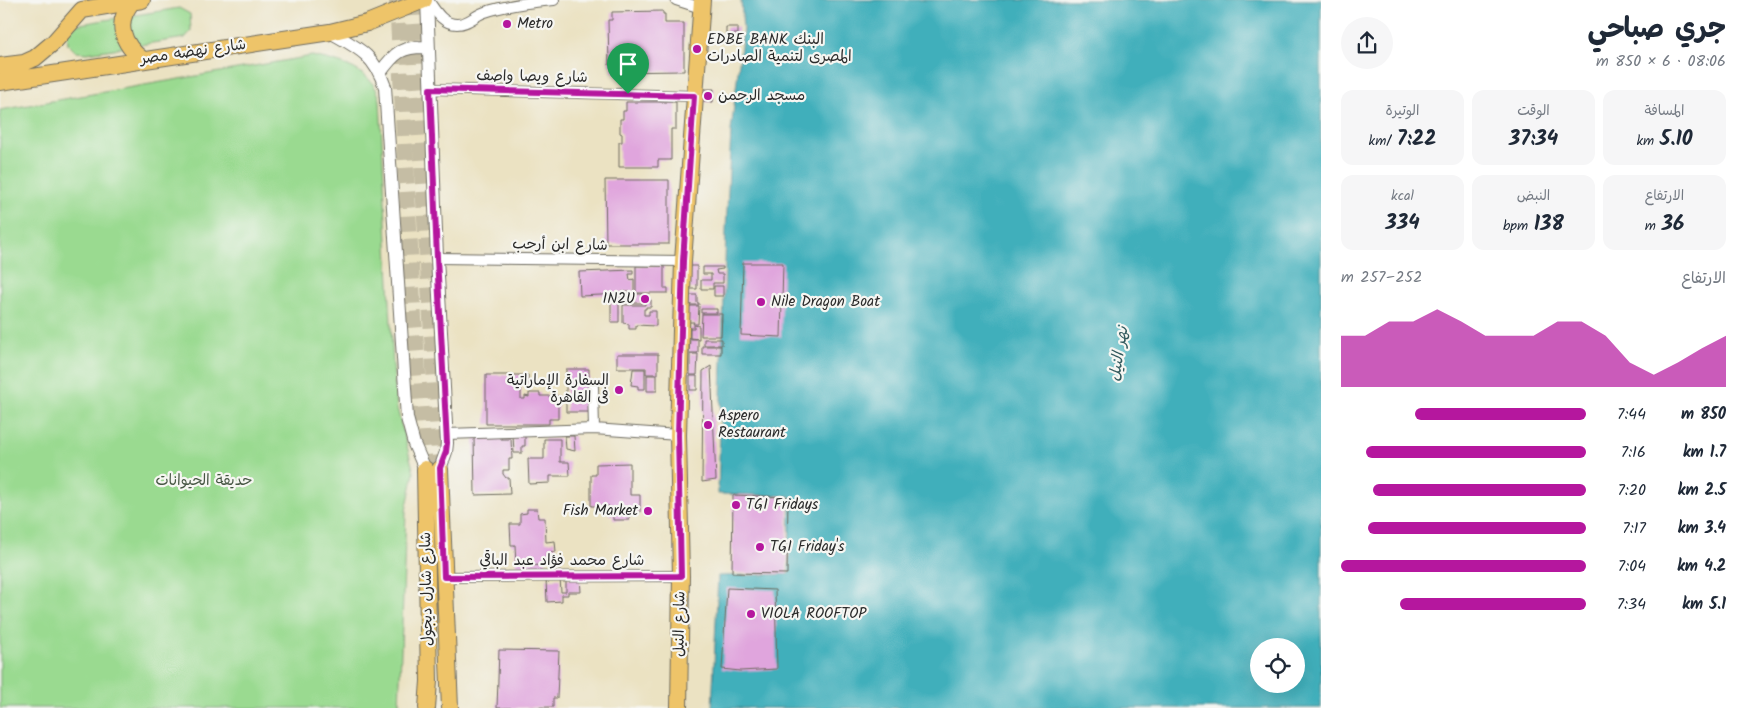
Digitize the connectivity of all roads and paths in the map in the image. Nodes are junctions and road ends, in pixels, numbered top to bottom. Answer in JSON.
{"nodes":[{"id":1,"x":426,"y":0,"type":"edge"},
{"id":2,"x":554,"y":0,"type":"edge"},
{"id":3,"x":676,"y":0,"type":"edge"},
{"id":4,"x":138,"y":1,"type":"edge"},
{"id":5,"x":701,"y":4,"type":"edge"},
{"id":6,"x":330,"y":32,"type":"junction"},
{"id":7,"x":428,"y":47,"type":"junction"},
{"id":8,"x":143,"y":60,"type":"junction"},
{"id":9,"x":0,"y":66,"type":"edge"},
{"id":10,"x":380,"y":73,"type":"junction"},
{"id":11,"x":0,"y":82,"type":"edge"},
{"id":12,"x":430,"y":89,"type":"junction"},
{"id":13,"x":694,"y":96,"type":"junction"},
{"id":14,"x":437,"y":258,"type":"junction"},
{"id":15,"x":683,"y":261,"type":"junction"},
{"id":16,"x":593,"y":387,"type":"dead end"},
{"id":17,"x":594,"y":429,"type":"junction"},
{"id":18,"x":446,"y":434,"type":"junction"},
{"id":19,"x":678,"y":435,"type":"junction"},
{"id":20,"x":432,"y":469,"type":"junction"},
{"id":21,"x":681,"y":576,"type":"junction"},
{"id":22,"x":444,"y":577,"type":"junction"},
{"id":23,"x":428,"y":708,"type":"edge"},
{"id":24,"x":450,"y":708,"type":"edge"},
{"id":25,"x":680,"y":708,"type":"edge"}],
"edges":[{"from":1,"to":2,"type":"street"},
{"from":1,"to":6,"type":"main road","name":"شارع نهضه مصر"},
{"from":1,"to":7,"type":"street"},
{"from":3,"to":5,"type":"street"},
{"from":4,"to":8,"type":"main road"},
{"from":4,"to":9,"type":"main road"},
{"from":5,"to":13,"type":"main road","name":"شارع النيل"},
{"from":6,"to":8,"type":"main road","name":"شارع نهضه مصر"},
{"from":6,"to":10,"type":"street"},
{"from":7,"to":10,"type":"street"},
{"from":7,"to":12,"type":"street"},
{"from":8,"to":11,"type":"main road","name":"شارع نهضه مصر"},
{"from":10,"to":20,"type":"street"},
{"from":12,"to":13,"type":"street","name":"شارع ويصا واصف"},
{"from":12,"to":14,"type":"street"},
{"from":13,"to":15,"type":"main road","name":"شارع النيل"},
{"from":14,"to":15,"type":"street","name":"شارع ابن أرحب"},
{"from":14,"to":18,"type":"street"},
{"from":15,"to":19,"type":"main road","name":"شارع النيل"},
{"from":16,"to":17,"type":"street"},
{"from":17,"to":18,"type":"street"},
{"from":17,"to":19,"type":"street"},
{"from":18,"to":20,"type":"street"},
{"from":19,"to":21,"type":"main road","name":"شارع النيل"},
{"from":20,"to":22,"type":"main road","name":"شارع شارل ديجول"},
{"from":20,"to":23,"type":"main road","name":"شارع شارل ديجول"},
{"from":21,"to":22,"type":"street","name":"شارع محمد فؤاد عبد الباقي"},
{"from":21,"to":25,"type":"main road","name":"شارع النيل"},
{"from":22,"to":24,"type":"main road","name":"شارع شارل ديجول"}]}
